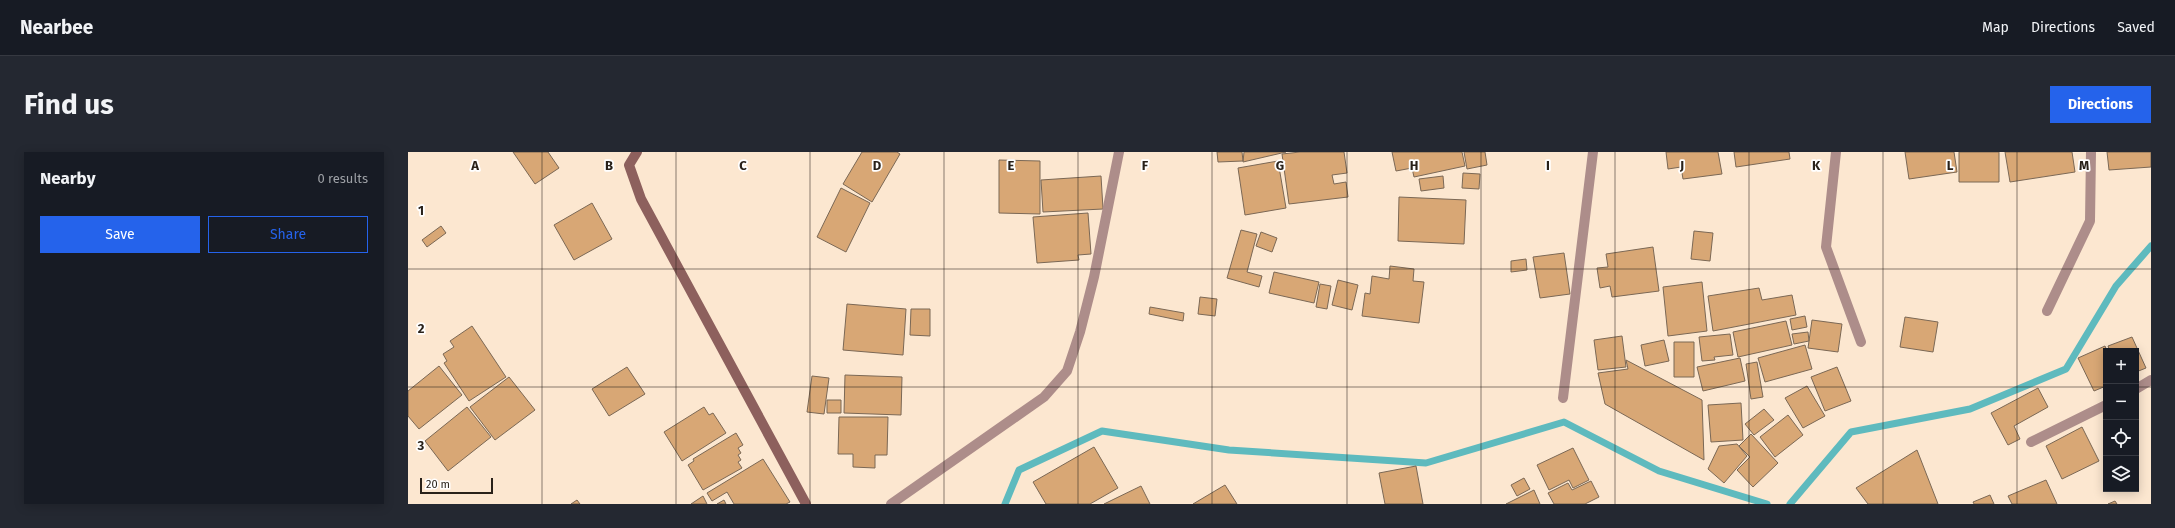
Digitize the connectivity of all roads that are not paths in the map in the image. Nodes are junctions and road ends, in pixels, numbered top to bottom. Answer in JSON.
{"nodes":[{"id":1,"x":637,"y":152,"type":"edge"},
{"id":2,"x":1118,"y":152,"type":"edge"},
{"id":3,"x":1592,"y":152,"type":"edge"},
{"id":4,"x":1836,"y":152,"type":"edge"},
{"id":5,"x":2091,"y":152,"type":"edge"},
{"id":6,"x":2047,"y":311,"type":"dead end"},
{"id":7,"x":1862,"y":342,"type":"dead end"},
{"id":8,"x":2151,"y":380,"type":"edge"},
{"id":9,"x":2139,"y":388,"type":"edge"},
{"id":10,"x":1563,"y":398,"type":"dead end"},
{"id":11,"x":2103,"y":406,"type":"edge"},
{"id":12,"x":2031,"y":442,"type":"dead end"},
{"id":13,"x":806,"y":504,"type":"edge"},
{"id":14,"x":891,"y":504,"type":"edge"}],
"edges":[{"from":1,"to":13,"type":"street"},
{"from":2,"to":14,"type":"street"},
{"from":3,"to":10,"type":"street"},
{"from":4,"to":7,"type":"street"},
{"from":5,"to":6,"type":"street"},
{"from":8,"to":9,"type":"street"},
{"from":11,"to":12,"type":"street"}]}
